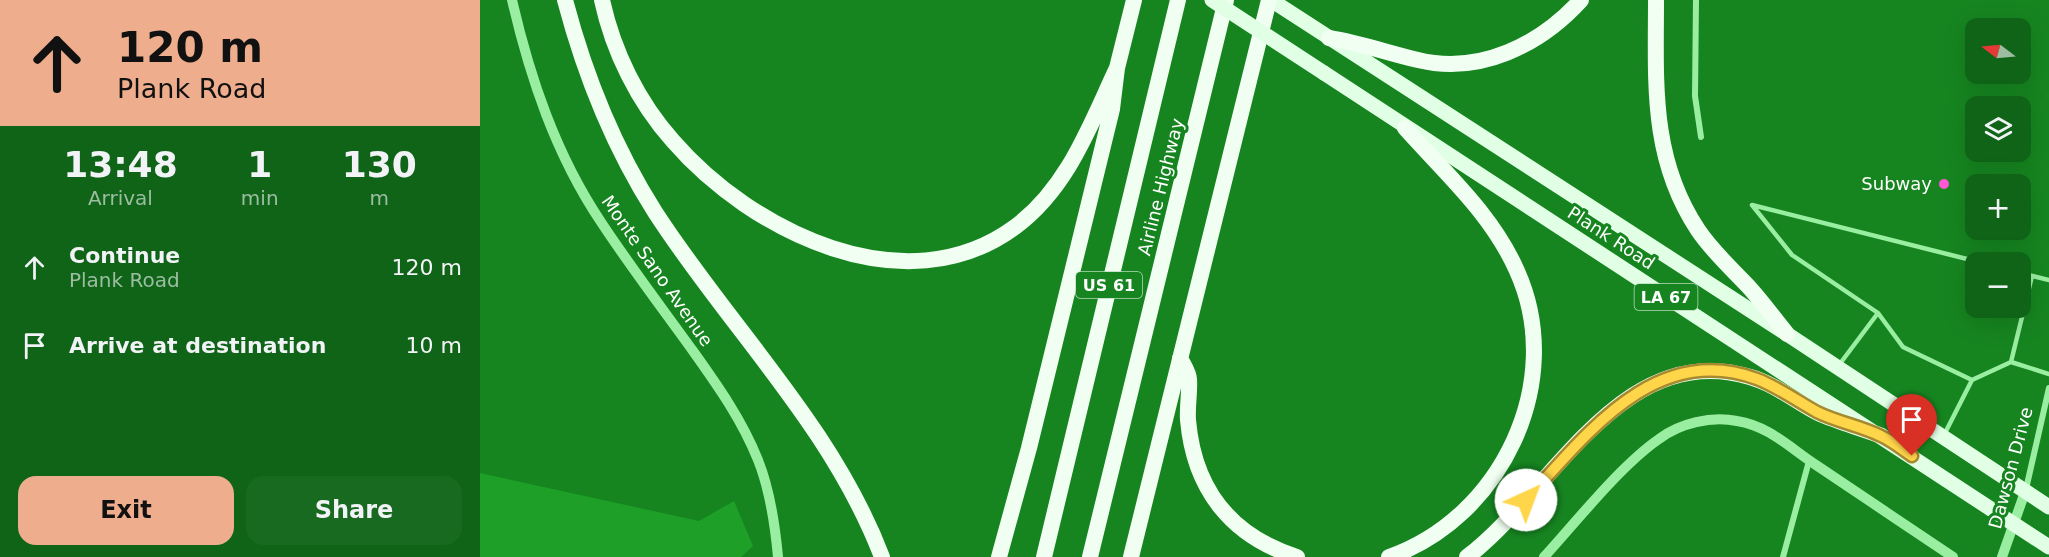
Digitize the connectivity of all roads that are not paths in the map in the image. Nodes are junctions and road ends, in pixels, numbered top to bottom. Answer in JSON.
{"nodes":[{"id":1,"x":512,"y":0,"type":"edge"},
{"id":2,"x":565,"y":0,"type":"edge"},
{"id":3,"x":602,"y":0,"type":"edge"},
{"id":4,"x":1134,"y":0,"type":"edge"},
{"id":5,"x":1179,"y":0,"type":"edge"},
{"id":6,"x":1212,"y":0,"type":"edge"},
{"id":7,"x":1226,"y":0,"type":"edge"},
{"id":8,"x":1270,"y":0,"type":"edge"},
{"id":9,"x":1581,"y":0,"type":"edge"},
{"id":10,"x":1656,"y":0,"type":"edge"},
{"id":11,"x":1696,"y":0,"type":"edge"},
{"id":12,"x":1329,"y":38,"type":"junction"},
{"id":13,"x":1117,"y":68,"type":"junction"},
{"id":14,"x":1405,"y":128,"type":"junction"},
{"id":15,"x":1701,"y":137,"type":"dead end"},
{"id":16,"x":1965,"y":259,"type":"edge"},
{"id":17,"x":2032,"y":276,"type":"joint"},
{"id":18,"x":2049,"y":280,"type":"edge"},
{"id":19,"x":1878,"y":313,"type":"junction"},
{"id":20,"x":1787,"y":334,"type":"junction"},
{"id":21,"x":1180,"y":358,"type":"junction"},
{"id":22,"x":2011,"y":362,"type":"junction"},
{"id":23,"x":1838,"y":368,"type":"junction"},
{"id":24,"x":2049,"y":374,"type":"edge"},
{"id":25,"x":1972,"y":380,"type":"junction"},
{"id":26,"x":2049,"y":388,"type":"edge"},
{"id":27,"x":1882,"y":436,"type":"junction"},
{"id":28,"x":1943,"y":438,"type":"junction"},
{"id":29,"x":1809,"y":461,"type":"junction"},
{"id":30,"x":2025,"y":492,"type":"junction"},
{"id":31,"x":2049,"y":507,"type":"edge"},
{"id":32,"x":2014,"y":524,"type":"junction"},
{"id":33,"x":2049,"y":547,"type":"edge"},
{"id":34,"x":778,"y":557,"type":"edge"},
{"id":35,"x":882,"y":557,"type":"edge"},
{"id":36,"x":999,"y":557,"type":"edge"},
{"id":37,"x":1044,"y":557,"type":"edge"},
{"id":38,"x":1090,"y":557,"type":"edge"},
{"id":39,"x":1131,"y":557,"type":"edge"},
{"id":40,"x":1298,"y":557,"type":"edge"},
{"id":41,"x":1389,"y":557,"type":"edge"},
{"id":42,"x":1467,"y":557,"type":"edge"},
{"id":43,"x":1544,"y":557,"type":"edge"},
{"id":44,"x":1783,"y":557,"type":"edge"},
{"id":45,"x":1953,"y":557,"type":"edge"},
{"id":46,"x":2002,"y":557,"type":"edge"}],
"edges":[{"from":1,"to":34,"type":"street","name":"Monte Sano Avenue"},
{"from":2,"to":35,"type":"highway"},
{"from":3,"to":13,"type":"highway"},
{"from":4,"to":13,"type":"highway"},
{"from":5,"to":37,"type":"highway","name":"Airline Highway","number":"US 61"},
{"from":6,"to":14,"type":"main road","name":"Plank Road","number":"LA 67","bridge":true},
{"from":7,"to":38,"type":"highway","name":"Airline Highway","number":"US 61"},
{"from":8,"to":12,"type":"main road","name":"Plank Road","number":"LA 67"},
{"from":8,"to":21,"type":"highway"},
{"from":9,"to":12,"type":"highway"},
{"from":10,"to":20,"type":"highway"},
{"from":11,"to":15,"type":"street"},
{"from":12,"to":20,"type":"main road","name":"Plank Road","number":"LA 67"},
{"from":13,"to":36,"type":"highway"},
{"from":14,"to":27,"type":"main road","name":"Plank Road","number":"LA 67"},
{"from":14,"to":41,"type":"highway"},
{"from":16,"to":19,"type":"lane"},
{"from":17,"to":18,"type":"lane"},
{"from":17,"to":22,"type":"lane"},
{"from":19,"to":23,"type":"lane"},
{"from":19,"to":25,"type":"lane"},
{"from":20,"to":23,"type":"main road","name":"Plank Road","number":"LA 67"},
{"from":21,"to":39,"type":"highway"},
{"from":21,"to":40,"type":"highway"},
{"from":22,"to":24,"type":"lane"},
{"from":22,"to":25,"type":"lane"},
{"from":23,"to":28,"type":"main road","name":"Plank Road","number":"LA 67"},
{"from":25,"to":28,"type":"lane"},
{"from":26,"to":30,"type":"street","name":"Dawson Drive"},
{"from":27,"to":32,"type":"main road","name":"Plank Road","number":"LA 67"},
{"from":27,"to":42,"type":"highway"},
{"from":28,"to":30,"type":"main road","name":"Plank Road","number":"LA 67"},
{"from":29,"to":43,"type":"street"},
{"from":29,"to":44,"type":"street"},
{"from":29,"to":45,"type":"street"},
{"from":30,"to":31,"type":"main road","name":"Plank Road","number":"LA 67"},
{"from":30,"to":32,"type":"street","name":"Dawson Drive"},
{"from":32,"to":33,"type":"main road","name":"Plank Road","number":"LA 67"},
{"from":32,"to":46,"type":"street","name":"Dawson Drive"}]}
